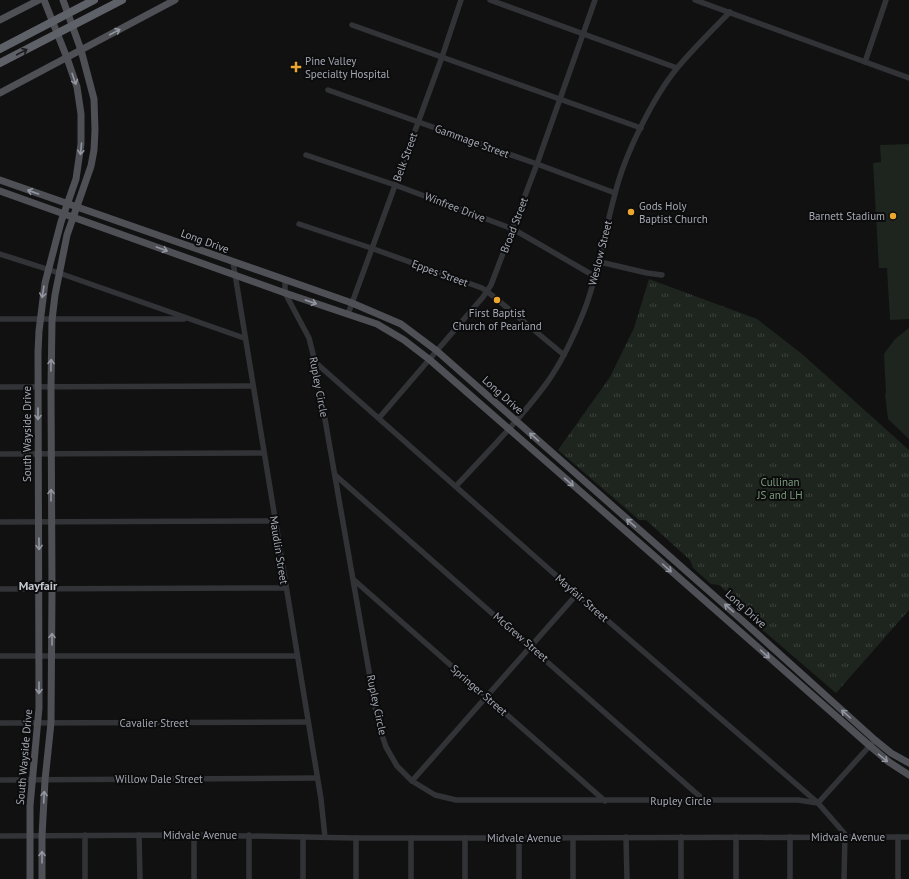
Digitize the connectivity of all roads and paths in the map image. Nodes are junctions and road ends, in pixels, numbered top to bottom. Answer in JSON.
{"nodes":[{"id":1,"x":39,"y":0,"type":"edge"},
{"id":2,"x":44,"y":0,"type":"edge"},
{"id":3,"x":63,"y":0,"type":"edge"},
{"id":4,"x":94,"y":0,"type":"edge"},
{"id":5,"x":122,"y":0,"type":"edge"},
{"id":6,"x":175,"y":0,"type":"edge"},
{"id":7,"x":461,"y":0,"type":"edge"},
{"id":8,"x":490,"y":0,"type":"edge"},
{"id":9,"x":595,"y":0,"type":"edge"},
{"id":10,"x":695,"y":0,"type":"edge"},
{"id":11,"x":886,"y":0,"type":"edge"},
{"id":12,"x":730,"y":12,"type":"junction"},
{"id":13,"x":0,"y":20,"type":"edge"},
{"id":14,"x":352,"y":25,"type":"dead end"},
{"id":15,"x":583,"y":33,"type":"junction"},
{"id":16,"x":0,"y":49,"type":"edge"},
{"id":17,"x":81,"y":50,"type":"junction"},
{"id":18,"x":442,"y":57,"type":"junction"},
{"id":19,"x":68,"y":58,"type":"junction"},
{"id":20,"x":865,"y":62,"type":"junction"},
{"id":21,"x":0,"y":63,"type":"edge"},
{"id":22,"x":677,"y":68,"type":"junction"},
{"id":23,"x":909,"y":78,"type":"edge"},
{"id":24,"x":328,"y":90,"type":"dead end"},
{"id":25,"x":0,"y":93,"type":"edge"},
{"id":26,"x":560,"y":98,"type":"junction"},
{"id":27,"x":418,"y":121,"type":"junction"},
{"id":28,"x":81,"y":126,"type":"junction"},
{"id":29,"x":641,"y":128,"type":"junction"},
{"id":30,"x":95,"y":130,"type":"junction"},
{"id":31,"x":306,"y":154,"type":"dead end"},
{"id":32,"x":537,"y":164,"type":"junction"},
{"id":33,"x":0,"y":180,"type":"edge"},
{"id":34,"x":14,"y":185,"type":"junction"},
{"id":35,"x":395,"y":185,"type":"junction"},
{"id":36,"x":0,"y":191,"type":"edge"},
{"id":37,"x":615,"y":193,"type":"junction"},
{"id":38,"x":10,"y":195,"type":"junction"},
{"id":39,"x":67,"y":204,"type":"junction"},
{"id":40,"x":77,"y":207,"type":"junction"},
{"id":41,"x":64,"y":214,"type":"junction"},
{"id":42,"x":74,"y":217,"type":"junction"},
{"id":43,"x":299,"y":224,"type":"dead end"},
{"id":44,"x":130,"y":225,"type":"junction"},
{"id":45,"x":513,"y":229,"type":"junction"},
{"id":46,"x":125,"y":236,"type":"junction"},
{"id":47,"x":183,"y":244,"type":"junction"},
{"id":48,"x":371,"y":248,"type":"junction"},
{"id":49,"x":0,"y":254,"type":"edge"},
{"id":50,"x":178,"y":255,"type":"junction"},
{"id":51,"x":233,"y":262,"type":"junction"},
{"id":52,"x":600,"y":262,"type":"junction"},
{"id":53,"x":48,"y":270,"type":"junction"},
{"id":54,"x":59,"y":272,"type":"junction"},
{"id":55,"x":234,"y":275,"type":"junction"},
{"id":56,"x":662,"y":275,"type":"dead end"},
{"id":57,"x":596,"y":277,"type":"junction"},
{"id":58,"x":285,"y":280,"type":"junction"},
{"id":59,"x":488,"y":291,"type":"junction"},
{"id":60,"x":285,"y":293,"type":"junction"},
{"id":61,"x":352,"y":303,"type":"junction"},
{"id":62,"x":348,"y":314,"type":"junction"},
{"id":63,"x":187,"y":318,"type":"junction"},
{"id":64,"x":0,"y":319,"type":"edge"},
{"id":65,"x":40,"y":319,"type":"junction"},
{"id":66,"x":52,"y":320,"type":"junction"},
{"id":67,"x":244,"y":338,"type":"junction"},
{"id":68,"x":438,"y":351,"type":"junction"},
{"id":69,"x":564,"y":355,"type":"junction"},
{"id":70,"x":430,"y":360,"type":"junction"},
{"id":71,"x":315,"y":362,"type":"junction"},
{"id":72,"x":474,"y":384,"type":"junction"},
{"id":73,"x":38,"y":386,"type":"junction"},
{"id":74,"x":252,"y":386,"type":"junction"},
{"id":75,"x":0,"y":387,"type":"edge"},
{"id":76,"x":51,"y":387,"type":"junction"},
{"id":77,"x":466,"y":392,"type":"junction"},
{"id":78,"x":379,"y":418,"type":"junction"},
{"id":79,"x":515,"y":421,"type":"junction"},
{"id":80,"x":508,"y":429,"type":"junction"},
{"id":81,"x":263,"y":453,"type":"junction"},
{"id":82,"x":0,"y":454,"type":"edge"},
{"id":83,"x":38,"y":454,"type":"junction"},
{"id":84,"x":51,"y":454,"type":"junction"},
{"id":85,"x":555,"y":456,"type":"junction"},
{"id":86,"x":549,"y":464,"type":"junction"},
{"id":87,"x":335,"y":475,"type":"junction"},
{"id":88,"x":456,"y":486,"type":"junction"},
{"id":89,"x":601,"y":496,"type":"junction"},
{"id":90,"x":594,"y":503,"type":"junction"},
{"id":91,"x":274,"y":521,"type":"junction"},
{"id":92,"x":0,"y":522,"type":"edge"},
{"id":93,"x":38,"y":522,"type":"junction"},
{"id":94,"x":52,"y":522,"type":"junction"},
{"id":95,"x":651,"y":540,"type":"junction"},
{"id":96,"x":644,"y":547,"type":"junction"},
{"id":97,"x":354,"y":580,"type":"junction"},
{"id":98,"x":696,"y":580,"type":"junction"},
{"id":99,"x":689,"y":587,"type":"junction"},
{"id":100,"x":285,"y":588,"type":"junction"},
{"id":101,"x":0,"y":589,"type":"edge"},
{"id":102,"x":39,"y":589,"type":"junction"},
{"id":103,"x":52,"y":589,"type":"junction"},
{"id":104,"x":577,"y":594,"type":"junction"},
{"id":105,"x":744,"y":622,"type":"junction"},
{"id":106,"x":738,"y":630,"type":"junction"},
{"id":107,"x":531,"y":646,"type":"junction"},
{"id":108,"x":39,"y":655,"type":"junction"},
{"id":109,"x":0,"y":656,"type":"edge"},
{"id":110,"x":52,"y":656,"type":"junction"},
{"id":111,"x":297,"y":656,"type":"junction"},
{"id":112,"x":788,"y":661,"type":"junction"},
{"id":113,"x":781,"y":668,"type":"junction"},
{"id":114,"x":487,"y":697,"type":"junction"},
{"id":115,"x":831,"y":700,"type":"junction"},
{"id":116,"x":823,"y":705,"type":"junction"},
{"id":117,"x":308,"y":722,"type":"junction"},
{"id":118,"x":0,"y":723,"type":"edge"},
{"id":119,"x":39,"y":723,"type":"junction"},
{"id":120,"x":51,"y":723,"type":"junction"},
{"id":121,"x":875,"y":740,"type":"junction"},
{"id":122,"x":870,"y":746,"type":"junction"},
{"id":123,"x":909,"y":763,"type":"edge"},
{"id":124,"x":909,"y":775,"type":"edge"},
{"id":125,"x":317,"y":778,"type":"junction"},
{"id":126,"x":0,"y":780,"type":"edge"},
{"id":127,"x":33,"y":780,"type":"junction"},
{"id":128,"x":45,"y":780,"type":"junction"},
{"id":129,"x":412,"y":781,"type":"junction"},
{"id":130,"x":605,"y":801,"type":"junction"},
{"id":131,"x":705,"y":801,"type":"junction"},
{"id":132,"x":818,"y":803,"type":"junction"},
{"id":133,"x":85,"y":835,"type":"junction"},
{"id":134,"x":139,"y":835,"type":"junction"},
{"id":135,"x":194,"y":835,"type":"junction"},
{"id":136,"x":249,"y":835,"type":"junction"},
{"id":137,"x":0,"y":836,"type":"edge"},
{"id":138,"x":29,"y":836,"type":"junction"},
{"id":139,"x":42,"y":836,"type":"junction"},
{"id":140,"x":303,"y":836,"type":"junction"},
{"id":141,"x":790,"y":836,"type":"junction"},
{"id":142,"x":325,"y":837,"type":"junction"},
{"id":143,"x":626,"y":837,"type":"junction"},
{"id":144,"x":681,"y":837,"type":"junction"},
{"id":145,"x":736,"y":837,"type":"junction"},
{"id":146,"x":846,"y":837,"type":"junction"},
{"id":147,"x":898,"y":837,"type":"junction"},
{"id":148,"x":909,"y":837,"type":"edge"},
{"id":149,"x":356,"y":838,"type":"junction"},
{"id":150,"x":411,"y":838,"type":"junction"},
{"id":151,"x":465,"y":838,"type":"junction"},
{"id":152,"x":519,"y":838,"type":"junction"},
{"id":153,"x":573,"y":838,"type":"junction"},
{"id":154,"x":30,"y":879,"type":"edge"},
{"id":155,"x":42,"y":879,"type":"edge"},
{"id":156,"x":85,"y":879,"type":"edge"},
{"id":157,"x":140,"y":879,"type":"edge"},
{"id":158,"x":194,"y":879,"type":"edge"},
{"id":159,"x":249,"y":879,"type":"edge"},
{"id":160,"x":303,"y":879,"type":"edge"},
{"id":161,"x":356,"y":879,"type":"edge"},
{"id":162,"x":411,"y":879,"type":"edge"},
{"id":163,"x":465,"y":879,"type":"edge"},
{"id":164,"x":519,"y":879,"type":"edge"},
{"id":165,"x":573,"y":879,"type":"edge"},
{"id":166,"x":626,"y":879,"type":"edge"},
{"id":167,"x":681,"y":879,"type":"edge"},
{"id":168,"x":736,"y":879,"type":"edge"},
{"id":169,"x":790,"y":879,"type":"edge"},
{"id":170,"x":844,"y":879,"type":"edge"},
{"id":171,"x":898,"y":879,"type":"edge"}],
"edges":[{"from":1,"to":13,"type":"main road"},
{"from":2,"to":19,"type":"main road","name":"South Wayside Drive"},
{"from":3,"to":17,"type":"main road"},
{"from":4,"to":16,"type":"highway"},
{"from":21,"to":5,"type":"highway","one_way":true},
{"from":17,"to":6,"type":"main road","one_way":true},
{"from":7,"to":18,"type":"street","name":"Belk Street"},
{"from":8,"to":15,"type":"street"},
{"from":9,"to":15,"type":"street","name":"Broad Street"},
{"from":10,"to":12,"type":"street"},
{"from":11,"to":20,"type":"street"},
{"from":12,"to":20,"type":"street"},
{"from":12,"to":22,"type":"street","name":"Weslow Street"},
{"from":14,"to":18,"type":"street"},
{"from":15,"to":22,"type":"street"},
{"from":15,"to":26,"type":"street","name":"Broad Street"},
{"from":17,"to":19,"type":"main road"},
{"from":17,"to":30,"type":"main road"},
{"from":18,"to":26,"type":"street"},
{"from":18,"to":27,"type":"street","name":"Belk Street"},
{"from":19,"to":25,"type":"main road"},
{"from":19,"to":28,"type":"main road","name":"South Wayside Drive","one_way":true},
{"from":20,"to":23,"type":"street"},
{"from":22,"to":29,"type":"street","name":"Weslow Street"},
{"from":24,"to":27,"type":"street","name":"Gammage Street"},
{"from":26,"to":29,"type":"street"},
{"from":26,"to":32,"type":"street","name":"Broad Street"},
{"from":27,"to":32,"type":"street","name":"Gammage Street"},
{"from":27,"to":35,"type":"street","name":"Belk Street"},
{"from":28,"to":30,"type":"main road"},
{"from":28,"to":39,"type":"main road","name":"South Wayside Drive","one_way":true},
{"from":29,"to":37,"type":"street","name":"Weslow Street"},
{"from":30,"to":40,"type":"main road"},
{"from":31,"to":35,"type":"street","name":"Winfree Drive"},
{"from":32,"to":37,"type":"street","name":"Gammage Street"},
{"from":32,"to":45,"type":"street","name":"Broad Street"},
{"from":33,"to":34,"type":"main road","name":"Long Drive"},
{"from":34,"to":38,"type":"main road"},
{"from":39,"to":34,"type":"main road","name":"Long Drive","one_way":true},
{"from":35,"to":45,"type":"street","name":"Winfree Drive"},
{"from":35,"to":48,"type":"street","name":"Belk Street"},
{"from":36,"to":38,"type":"main road","name":"Long Drive"},
{"from":37,"to":52,"type":"street","name":"Weslow Street"},
{"from":38,"to":41,"type":"main road","name":"Long Drive"},
{"from":39,"to":40,"type":"main road","name":"Long Drive"},
{"from":39,"to":41,"type":"main road","name":"South Wayside Drive"},
{"from":40,"to":42,"type":"main road"},
{"from":40,"to":44,"type":"main road","name":"Long Drive"},
{"from":41,"to":42,"type":"main road","name":"Long Drive"},
{"from":41,"to":53,"type":"main road","name":"South Wayside Drive"},
{"from":42,"to":46,"type":"main road","name":"Long Drive"},
{"from":42,"to":54,"type":"main road"},
{"from":43,"to":48,"type":"street","name":"Eppes Street"},
{"from":44,"to":46,"type":"main road"},
{"from":44,"to":47,"type":"main road","name":"Long Drive"},
{"from":45,"to":57,"type":"street","name":"Winfree Drive"},
{"from":45,"to":59,"type":"street","name":"Broad Street"},
{"from":46,"to":50,"type":"main road","name":"Long Drive","one_way":true},
{"from":47,"to":50,"type":"main road"},
{"from":47,"to":51,"type":"main road","name":"Long Drive"},
{"from":48,"to":59,"type":"street","name":"Eppes Street"},
{"from":48,"to":61,"type":"street","name":"Belk Street"},
{"from":49,"to":53,"type":"street"},
{"from":50,"to":55,"type":"main road","name":"Long Drive"},
{"from":51,"to":55,"type":"street","name":"Maudlin Street"},
{"from":51,"to":58,"type":"main road","name":"Long Drive"},
{"from":52,"to":56,"type":"street"},
{"from":52,"to":57,"type":"street","name":"Weslow Street"},
{"from":53,"to":54,"type":"street"},
{"from":53,"to":65,"type":"main road","name":"South Wayside Drive","one_way":true},
{"from":54,"to":63,"type":"street"},
{"from":54,"to":66,"type":"main road"},
{"from":55,"to":60,"type":"main road","name":"Long Drive"},
{"from":55,"to":67,"type":"street","name":"Maudlin Street"},
{"from":57,"to":69,"type":"street","name":"Weslow Street"},
{"from":58,"to":60,"type":"street","name":"Rupley Circle"},
{"from":58,"to":61,"type":"main road","name":"Long Drive"},
{"from":59,"to":68,"type":"street","name":"Broad Street"},
{"from":59,"to":69,"type":"street","name":"Eppes Street"},
{"from":60,"to":62,"type":"main road","name":"Long Drive","one_way":true},
{"from":60,"to":71,"type":"street","name":"Rupley Circle"},
{"from":61,"to":62,"type":"street","name":"Belk Street"},
{"from":61,"to":68,"type":"main road","name":"Long Drive"},
{"from":62,"to":70,"type":"main road","name":"Long Drive"},
{"from":63,"to":66,"type":"street"},
{"from":63,"to":67,"type":"street"},
{"from":64,"to":65,"type":"street"},
{"from":65,"to":66,"type":"street"},
{"from":65,"to":73,"type":"main road","name":"South Wayside Drive"},
{"from":76,"to":66,"type":"main road","one_way":true},
{"from":67,"to":74,"type":"street","name":"Maudlin Street"},
{"from":68,"to":70,"type":"street","name":"Broad Street"},
{"from":68,"to":72,"type":"main road","name":"Long Drive"},
{"from":69,"to":79,"type":"street","name":"Weslow Street"},
{"from":70,"to":77,"type":"main road","name":"Long Drive"},
{"from":70,"to":78,"type":"street","name":"Broad Street"},
{"from":71,"to":78,"type":"street","name":"Mayfair Street"},
{"from":71,"to":87,"type":"street","name":"Rupley Circle"},
{"from":72,"to":77,"type":"main road"},
{"from":72,"to":79,"type":"main road","name":"Long Drive"},
{"from":73,"to":75,"type":"street"},
{"from":73,"to":76,"type":"street"},
{"from":73,"to":83,"type":"main road","name":"South Wayside Drive","one_way":true},
{"from":74,"to":76,"type":"street"},
{"from":74,"to":81,"type":"street","name":"Maudlin Street"},
{"from":76,"to":84,"type":"main road"},
{"from":77,"to":80,"type":"main road","name":"Long Drive"},
{"from":78,"to":88,"type":"street","name":"Mayfair Street"},
{"from":79,"to":80,"type":"street","name":"Weslow Street"},
{"from":85,"to":79,"type":"main road","name":"Long Drive","one_way":true},
{"from":80,"to":86,"type":"main road","name":"Long Drive"},
{"from":80,"to":88,"type":"street","name":"Weslow Street"},
{"from":81,"to":84,"type":"street"},
{"from":81,"to":91,"type":"street","name":"Maudlin Street"},
{"from":82,"to":83,"type":"street"},
{"from":83,"to":84,"type":"street"},
{"from":83,"to":93,"type":"main road","name":"South Wayside Drive"},
{"from":94,"to":84,"type":"main road","one_way":true},
{"from":85,"to":86,"type":"main road"},
{"from":85,"to":89,"type":"main road","name":"Long Drive"},
{"from":86,"to":90,"type":"main road","name":"Long Drive","one_way":true},
{"from":87,"to":97,"type":"street","name":"Rupley Circle"},
{"from":87,"to":107,"type":"street","name":"McGrew Street"},
{"from":88,"to":104,"type":"street","name":"Mayfair Street"},
{"from":89,"to":90,"type":"main road"},
{"from":95,"to":89,"type":"main road","name":"Long Drive","one_way":true},
{"from":90,"to":96,"type":"main road","name":"Long Drive"},
{"from":91,"to":94,"type":"street"},
{"from":91,"to":100,"type":"street","name":"Maudlin Street"},
{"from":92,"to":93,"type":"street"},
{"from":93,"to":94,"type":"street"},
{"from":93,"to":102,"type":"main road","name":"South Wayside Drive","one_way":true},
{"from":94,"to":103,"type":"main road"},
{"from":95,"to":96,"type":"main road"},
{"from":95,"to":98,"type":"main road","name":"Long Drive"},
{"from":96,"to":99,"type":"main road","name":"Long Drive","one_way":true},
{"from":97,"to":114,"type":"street","name":"Springer Street"},
{"from":97,"to":129,"type":"street","name":"Rupley Circle"},
{"from":98,"to":99,"type":"main road"},
{"from":105,"to":98,"type":"main road","name":"Long Drive","one_way":true},
{"from":99,"to":106,"type":"main road","name":"Long Drive"},
{"from":100,"to":103,"type":"street"},
{"from":100,"to":111,"type":"street","name":"Maudlin Street"},
{"from":101,"to":102,"type":"street"},
{"from":102,"to":103,"type":"street"},
{"from":102,"to":108,"type":"main road","name":"South Wayside Drive"},
{"from":110,"to":103,"type":"main road","one_way":true},
{"from":104,"to":107,"type":"street"},
{"from":104,"to":132,"type":"street","name":"Mayfair Street"},
{"from":105,"to":106,"type":"main road"},
{"from":105,"to":112,"type":"main road","name":"Long Drive"},
{"from":106,"to":113,"type":"main road","name":"Long Drive","one_way":true},
{"from":107,"to":114,"type":"street"},
{"from":107,"to":131,"type":"street","name":"McGrew Street"},
{"from":108,"to":109,"type":"street"},
{"from":108,"to":110,"type":"street"},
{"from":108,"to":119,"type":"main road","name":"South Wayside Drive","one_way":true},
{"from":110,"to":111,"type":"street"},
{"from":110,"to":120,"type":"main road"},
{"from":111,"to":117,"type":"street","name":"Maudlin Street"},
{"from":112,"to":113,"type":"main road"},
{"from":112,"to":115,"type":"main road","name":"Long Drive"},
{"from":113,"to":116,"type":"main road","name":"Long Drive"},
{"from":114,"to":129,"type":"street"},
{"from":114,"to":130,"type":"street","name":"Springer Street"},
{"from":115,"to":116,"type":"main road"},
{"from":121,"to":115,"type":"main road","name":"Long Drive","one_way":true},
{"from":116,"to":122,"type":"main road","name":"Long Drive"},
{"from":117,"to":120,"type":"street","name":"Cavalier Street"},
{"from":117,"to":125,"type":"street","name":"Maudlin Street"},
{"from":118,"to":119,"type":"street","name":"Cavalier Street"},
{"from":119,"to":120,"type":"street","name":"Cavalier Street"},
{"from":119,"to":127,"type":"main road","name":"South Wayside Drive"},
{"from":120,"to":128,"type":"main road"},
{"from":121,"to":122,"type":"street"},
{"from":121,"to":123,"type":"main road","name":"Long Drive"},
{"from":122,"to":124,"type":"main road","name":"Long Drive","one_way":true},
{"from":122,"to":132,"type":"street"},
{"from":125,"to":128,"type":"street","name":"Willow Dale Street"},
{"from":125,"to":142,"type":"street","name":"Maudlin Street"},
{"from":126,"to":127,"type":"street","name":"Willow Dale Street"},
{"from":127,"to":128,"type":"street","name":"Willow Dale Street"},
{"from":127,"to":138,"type":"main road","name":"South Wayside Drive"},
{"from":139,"to":128,"type":"main road","one_way":true},
{"from":129,"to":130,"type":"street","name":"Rupley Circle"},
{"from":130,"to":131,"type":"street","name":"Rupley Circle"},
{"from":131,"to":132,"type":"street","name":"Rupley Circle"},
{"from":132,"to":146,"type":"street","name":"Mayfair Street"},
{"from":133,"to":134,"type":"street","name":"Midvale Avenue"},
{"from":133,"to":139,"type":"street","name":"Midvale Avenue"},
{"from":133,"to":156,"type":"street"},
{"from":134,"to":135,"type":"street","name":"Midvale Avenue"},
{"from":134,"to":157,"type":"street"},
{"from":135,"to":136,"type":"street","name":"Midvale Avenue"},
{"from":135,"to":158,"type":"street"},
{"from":136,"to":140,"type":"street","name":"Midvale Avenue"},
{"from":136,"to":159,"type":"street"},
{"from":137,"to":138,"type":"street"},
{"from":138,"to":139,"type":"street"},
{"from":138,"to":154,"type":"main road","name":"South Wayside Drive"},
{"from":155,"to":139,"type":"main road","one_way":true},
{"from":140,"to":142,"type":"street","name":"Midvale Avenue"},
{"from":140,"to":160,"type":"street"},
{"from":141,"to":145,"type":"street","name":"Midvale Avenue"},
{"from":141,"to":146,"type":"street","name":"Midvale Avenue"},
{"from":141,"to":169,"type":"street"},
{"from":142,"to":149,"type":"street","name":"Midvale Avenue"},
{"from":143,"to":144,"type":"street","name":"Midvale Avenue"},
{"from":143,"to":153,"type":"street","name":"Midvale Avenue"},
{"from":143,"to":166,"type":"street"},
{"from":144,"to":145,"type":"street","name":"Midvale Avenue"},
{"from":144,"to":167,"type":"street"},
{"from":145,"to":168,"type":"street"},
{"from":146,"to":147,"type":"street","name":"Midvale Avenue"},
{"from":146,"to":170,"type":"street"},
{"from":147,"to":148,"type":"street","name":"Midvale Avenue"},
{"from":147,"to":171,"type":"street"},
{"from":149,"to":150,"type":"street","name":"Midvale Avenue"},
{"from":149,"to":161,"type":"street"},
{"from":150,"to":151,"type":"street","name":"Midvale Avenue"},
{"from":150,"to":162,"type":"street"},
{"from":151,"to":152,"type":"street","name":"Midvale Avenue"},
{"from":151,"to":163,"type":"street"},
{"from":152,"to":153,"type":"street","name":"Midvale Avenue"},
{"from":152,"to":164,"type":"street"},
{"from":153,"to":165,"type":"street"}]}
